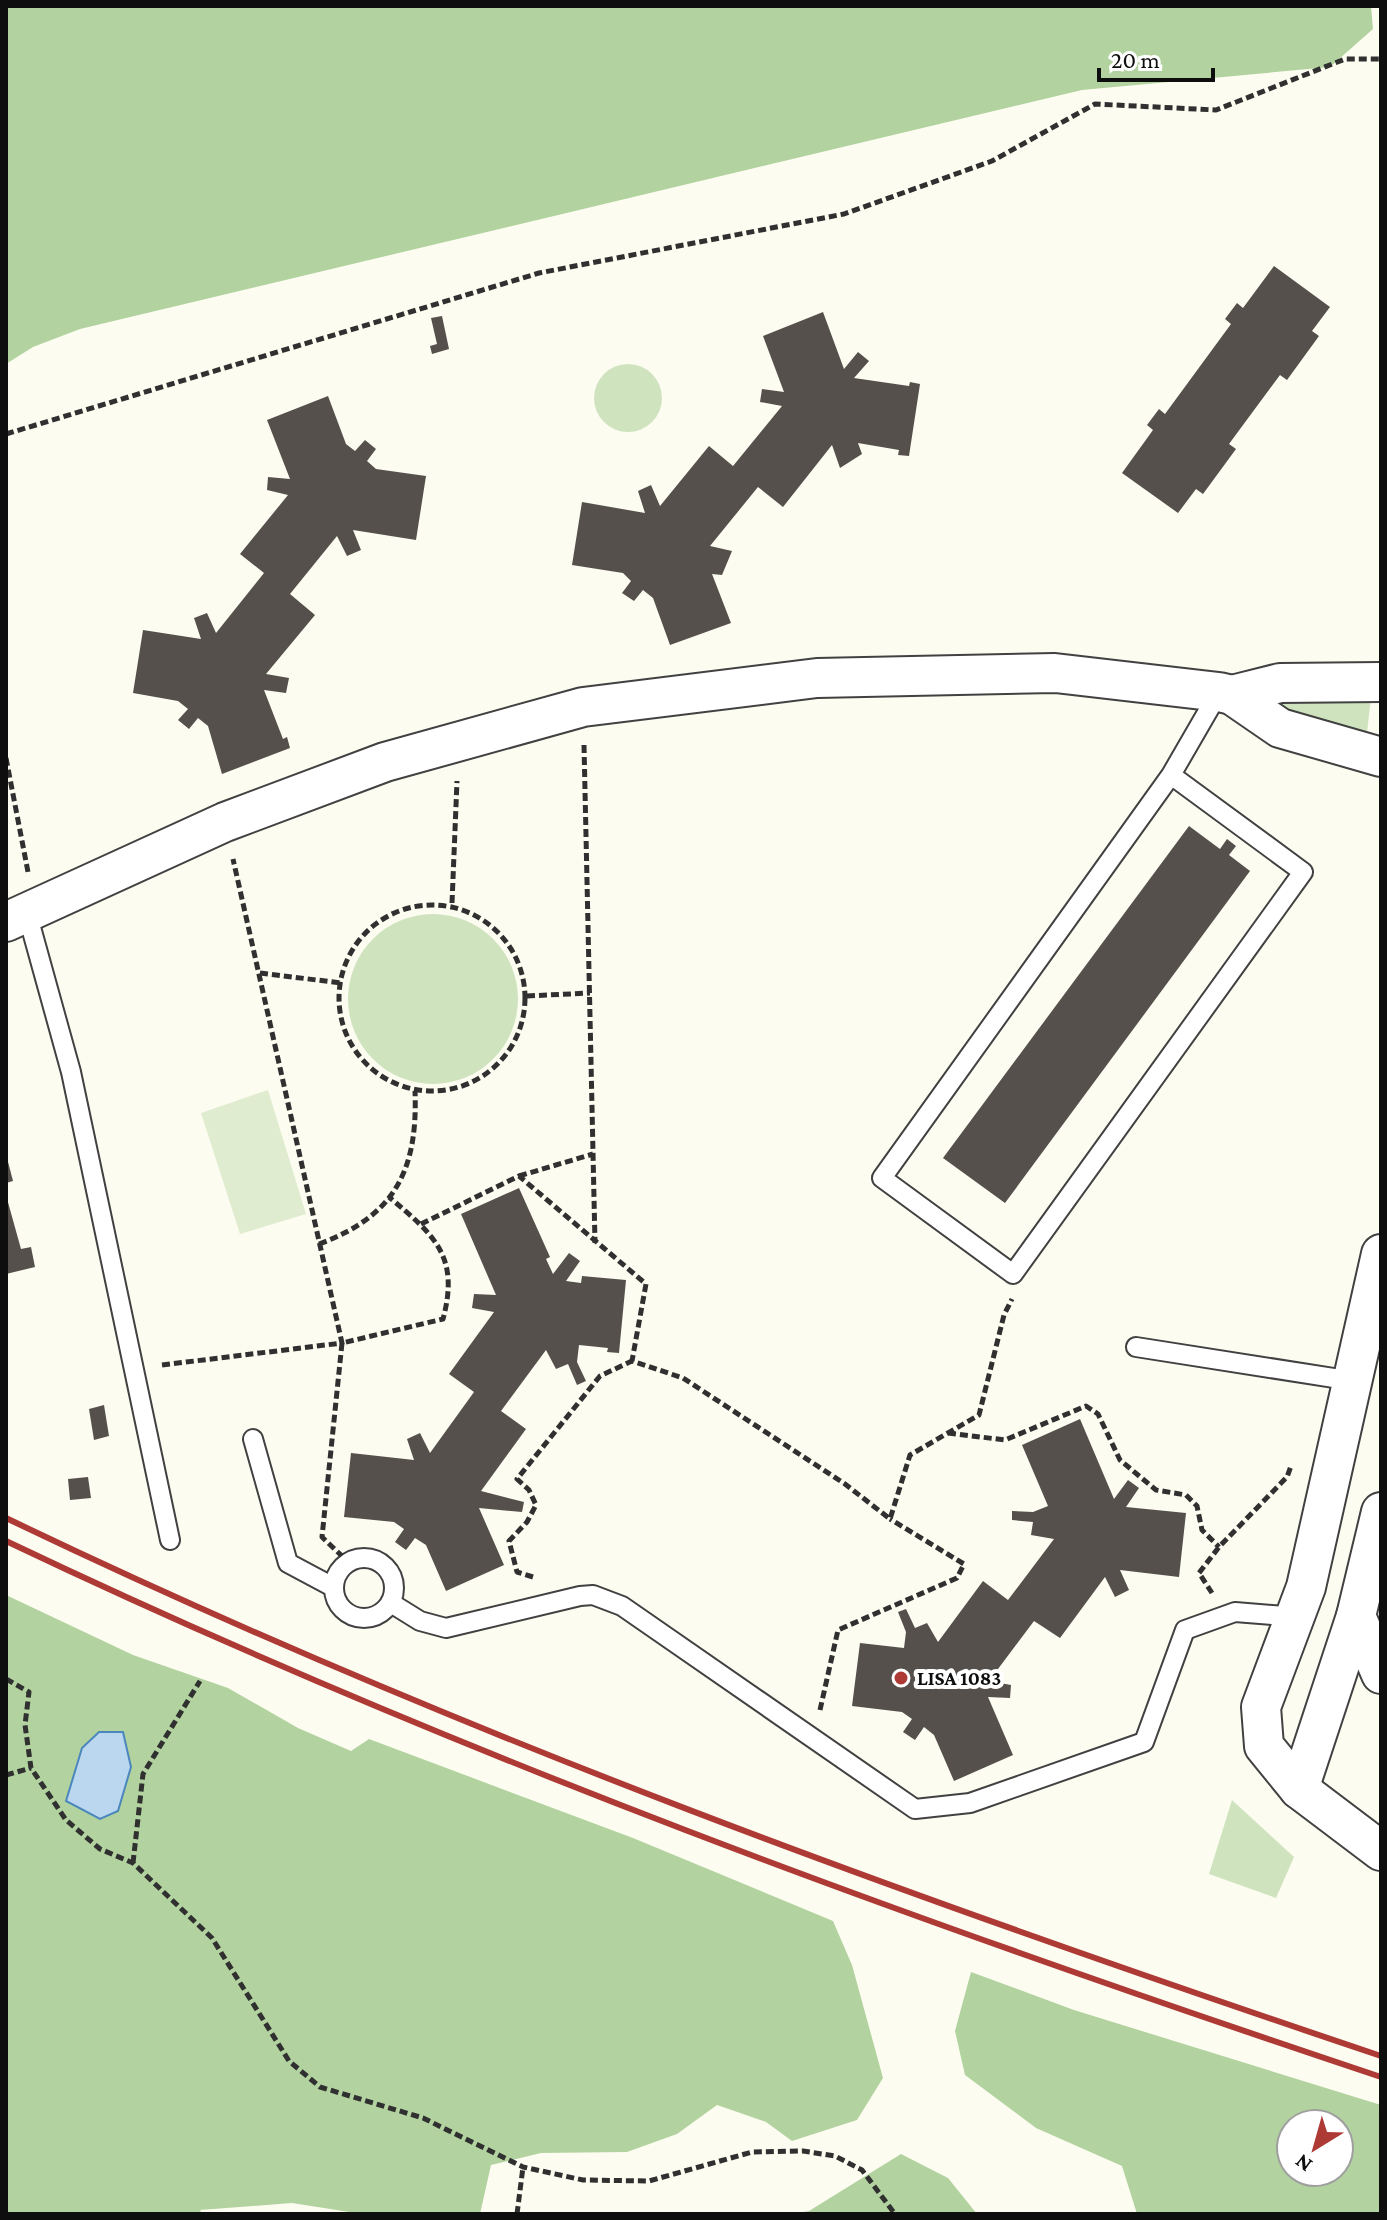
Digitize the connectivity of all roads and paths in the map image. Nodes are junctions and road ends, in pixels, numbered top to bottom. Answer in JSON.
{"nodes":[{"id":1,"x":1381,"y":59,"type":"edge"},
{"id":2,"x":6,"y":434,"type":"edge"},
{"id":3,"x":1381,"y":682,"type":"edge"},
{"id":4,"x":1226,"y":694,"type":"junction"},
{"id":5,"x":583,"y":707,"type":"junction"},
{"id":6,"x":459,"y":742,"type":"junction"},
{"id":7,"x":1381,"y":757,"type":"edge"},
{"id":8,"x":6,"y":758,"type":"edge"},
{"id":9,"x":1171,"y":775,"type":"junction"},
{"id":10,"x":225,"y":822,"type":"junction"},
{"id":11,"x":452,"y":903,"type":"junction"},
{"id":12,"x":16,"y":917,"type":"edge"},
{"id":13,"x":260,"y":973,"type":"junction"},
{"id":14,"x":341,"y":983,"type":"junction"},
{"id":15,"x":590,"y":993,"type":"junction"},
{"id":16,"x":527,"y":996,"type":"junction"},
{"id":17,"x":415,"y":1091,"type":"junction"},
{"id":18,"x":593,"y":1154,"type":"junction"},
{"id":19,"x":519,"y":1176,"type":"junction"},
{"id":20,"x":389,"y":1197,"type":"junction"},
{"id":21,"x":421,"y":1224,"type":"junction"},
{"id":22,"x":319,"y":1244,"type":"junction"},
{"id":23,"x":595,"y":1244,"type":"junction"},
{"id":24,"x":1381,"y":1254,"type":"edge"},
{"id":25,"x":1013,"y":1274,"type":"junction"},
{"id":26,"x":342,"y":1343,"type":"junction"},
{"id":27,"x":1136,"y":1347,"type":"dead end"},
{"id":28,"x":179,"y":1360,"type":"dead end"},
{"id":29,"x":632,"y":1361,"type":"junction"},
{"id":30,"x":1367,"y":1384,"type":"edge"},
{"id":31,"x":948,"y":1433,"type":"junction"},
{"id":32,"x":253,"y":1439,"type":"dead end"},
{"id":33,"x":1292,"y":1463,"type":"dead end"},
{"id":34,"x":1381,"y":1512,"type":"edge"},
{"id":35,"x":890,"y":1519,"type":"junction"},
{"id":36,"x":170,"y":1540,"type":"dead end"},
{"id":37,"x":1219,"y":1547,"type":"junction"},
{"id":38,"x":348,"y":1562,"type":"junction"},
{"id":39,"x":333,"y":1587,"type":"junction"},
{"id":40,"x":391,"y":1603,"type":"junction"},
{"id":41,"x":551,"y":1604,"type":"junction"},
{"id":42,"x":1226,"y":1615,"type":"junction"},
{"id":43,"x":1356,"y":1616,"type":"junction"},
{"id":44,"x":1296,"y":1617,"type":"junction"},
{"id":45,"x":1381,"y":1674,"type":"edge"},
{"id":46,"x":6,"y":1679,"type":"edge"},
{"id":47,"x":200,"y":1681,"type":"dead end"},
{"id":48,"x":815,"y":1739,"type":"junction"},
{"id":49,"x":31,"y":1768,"type":"junction"},
{"id":50,"x":6,"y":1775,"type":"edge"},
{"id":51,"x":1299,"y":1789,"type":"junction"},
{"id":52,"x":1381,"y":1851,"type":"edge"},
{"id":53,"x":133,"y":1863,"type":"junction"},
{"id":54,"x":523,"y":2167,"type":"junction"},
{"id":55,"x":517,"y":2214,"type":"edge"},
{"id":56,"x":895,"y":2214,"type":"edge"}],
"edges":[{"from":1,"to":2,"type":"path"},
{"from":3,"to":4,"type":"street"},
{"from":4,"to":5,"type":"street"},
{"from":4,"to":7,"type":"street"},
{"from":4,"to":9,"type":"lane"},
{"from":5,"to":6,"type":"street"},
{"from":5,"to":15,"type":"path"},
{"from":6,"to":10,"type":"street"},
{"from":6,"to":11,"type":"path"},
{"from":8,"to":12,"type":"path"},
{"from":9,"to":25,"type":"lane"},
{"from":9,"to":25,"type":"lane"},
{"from":10,"to":12,"type":"street"},
{"from":10,"to":13,"type":"path"},
{"from":11,"to":14,"type":"path"},
{"from":11,"to":16,"type":"path"},
{"from":12,"to":36,"type":"lane"},
{"from":13,"to":14,"type":"path"},
{"from":13,"to":22,"type":"path"},
{"from":14,"to":17,"type":"path"},
{"from":15,"to":16,"type":"path"},
{"from":15,"to":18,"type":"path"},
{"from":16,"to":17,"type":"path"},
{"from":17,"to":20,"type":"path"},
{"from":18,"to":19,"type":"path"},
{"from":18,"to":23,"type":"path"},
{"from":19,"to":21,"type":"path"},
{"from":19,"to":23,"type":"path"},
{"from":20,"to":21,"type":"path"},
{"from":20,"to":22,"type":"path"},
{"from":21,"to":26,"type":"path"},
{"from":22,"to":26,"type":"path"},
{"from":23,"to":29,"type":"path"},
{"from":24,"to":30,"type":"street"},
{"from":25,"to":31,"type":"path"},
{"from":26,"to":28,"type":"path"},
{"from":26,"to":38,"type":"path"},
{"from":27,"to":30,"type":"lane"},
{"from":29,"to":35,"type":"path"},
{"from":29,"to":41,"type":"path"},
{"from":30,"to":44,"type":"street"},
{"from":31,"to":35,"type":"path"},
{"from":31,"to":37,"type":"path"},
{"from":32,"to":39,"type":"lane"},
{"from":33,"to":37,"type":"path"},
{"from":34,"to":43,"type":"street"},
{"from":35,"to":48,"type":"path"},
{"from":37,"to":42,"type":"path"},
{"from":38,"to":39,"type":"lane"},
{"from":38,"to":40,"type":"lane"},
{"from":39,"to":40,"type":"lane"},
{"from":40,"to":41,"type":"lane"},
{"from":41,"to":48,"type":"lane"},
{"from":42,"to":44,"type":"lane"},
{"from":42,"to":48,"type":"lane"},
{"from":43,"to":44,"type":"street"},
{"from":43,"to":45,"type":"street"},
{"from":43,"to":51,"type":"street"},
{"from":44,"to":51,"type":"street"},
{"from":46,"to":49,"type":"path"},
{"from":47,"to":53,"type":"path"},
{"from":49,"to":50,"type":"path"},
{"from":49,"to":53,"type":"path"},
{"from":51,"to":52,"type":"street"},
{"from":53,"to":54,"type":"path"},
{"from":54,"to":55,"type":"path"},
{"from":54,"to":56,"type":"path"}]}
